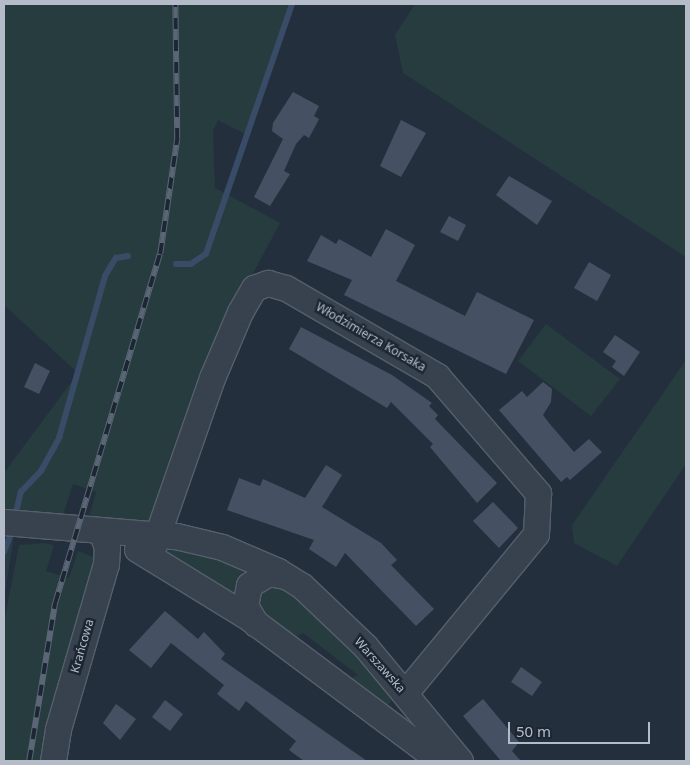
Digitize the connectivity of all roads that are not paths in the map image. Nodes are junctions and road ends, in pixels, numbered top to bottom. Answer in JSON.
{"nodes":[{"id":1,"x":11,"y":523,"type":"edge"},
{"id":2,"x":101,"y":531,"type":"junction"},
{"id":3,"x":158,"y":533,"type":"junction"},
{"id":4,"x":150,"y":556,"type":"junction"},
{"id":5,"x":290,"y":578,"type":"junction"},
{"id":6,"x":258,"y":625,"type":"junction"},
{"id":7,"x":405,"y":693,"type":"junction"},
{"id":8,"x":53,"y":761,"type":"edge"},
{"id":9,"x":440,"y":761,"type":"edge"},
{"id":10,"x":460,"y":761,"type":"edge"}],
"edges":[{"from":1,"to":2,"type":"street","name":"Warszawska"},
{"from":2,"to":3,"type":"street","name":"Warszawska"},
{"from":2,"to":4,"type":"street","name":"Warszawska"},
{"from":2,"to":8,"type":"street","name":"Krańcowa"},
{"from":3,"to":4,"type":"street","name":"Włodzimierza Korsaka"},
{"from":3,"to":5,"type":"street","name":"Warszawska"},
{"from":3,"to":7,"type":"street","name":"Włodzimierza Korsaka"},
{"from":4,"to":6,"type":"street","name":"Warszawska"},
{"from":5,"to":6,"type":"street","name":"Warszawska"},
{"from":5,"to":7,"type":"street","name":"Warszawska"},
{"from":6,"to":9,"type":"street","name":"Warszawska"},
{"from":7,"to":10,"type":"street","name":"Warszawska"}]}
